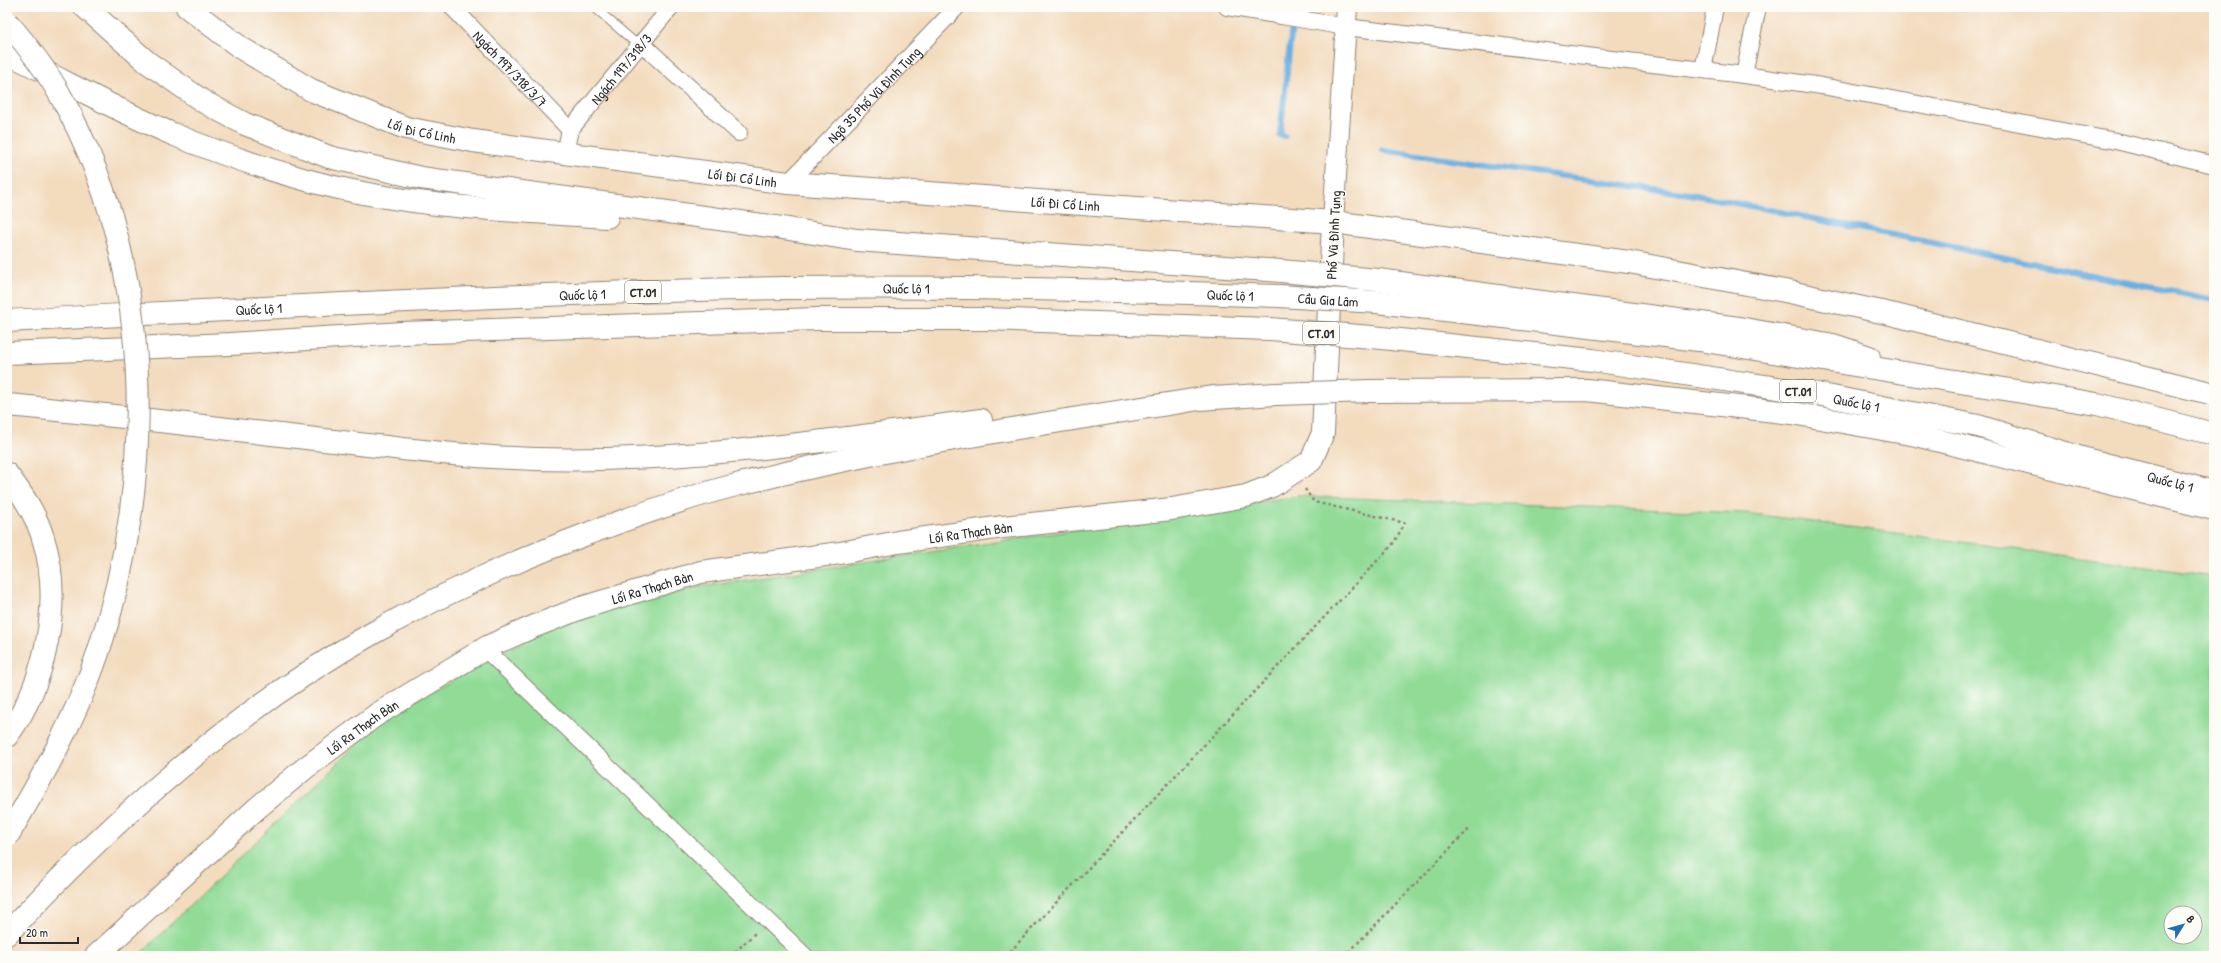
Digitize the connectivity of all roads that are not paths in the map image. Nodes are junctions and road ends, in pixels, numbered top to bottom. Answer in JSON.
{"nodes":[{"id":1,"x":85,"y":7,"type":"edge"},
{"id":2,"x":187,"y":7,"type":"edge"},
{"id":3,"x":594,"y":7,"type":"edge"},
{"id":4,"x":671,"y":7,"type":"edge"},
{"id":5,"x":957,"y":7,"type":"edge"},
{"id":6,"x":1227,"y":7,"type":"edge"},
{"id":7,"x":1347,"y":7,"type":"edge"},
{"id":8,"x":1715,"y":7,"type":"edge"},
{"id":9,"x":1758,"y":7,"type":"edge"},
{"id":10,"x":454,"y":8,"type":"edge"},
{"id":11,"x":1282,"y":11,"type":"edge"},
{"id":12,"x":7,"y":22,"type":"edge"},
{"id":13,"x":1338,"y":25,"type":"junction"},
{"id":14,"x":640,"y":45,"type":"junction"},
{"id":15,"x":7,"y":53,"type":"edge"},
{"id":16,"x":1703,"y":70,"type":"junction"},
{"id":17,"x":1744,"y":75,"type":"junction"},
{"id":18,"x":739,"y":133,"type":"dead end"},
{"id":19,"x":567,"y":141,"type":"junction"},
{"id":20,"x":2214,"y":165,"type":"edge"},
{"id":21,"x":788,"y":182,"type":"junction"},
{"id":22,"x":1333,"y":222,"type":"junction"},
{"id":23,"x":770,"y":226,"type":"junction"},
{"id":24,"x":1279,"y":296,"type":"joint"},
{"id":25,"x":7,"y":321,"type":"edge"},
{"id":26,"x":7,"y":353,"type":"edge"},
{"id":27,"x":1931,"y":379,"type":"junction"},
{"id":28,"x":2214,"y":394,"type":"edge"},
{"id":29,"x":1213,"y":397,"type":"junction"},
{"id":30,"x":7,"y":405,"type":"edge"},
{"id":31,"x":2214,"y":434,"type":"edge"},
{"id":32,"x":1303,"y":466,"type":"joint"},
{"id":33,"x":7,"y":474,"type":"edge"},
{"id":34,"x":2214,"y":492,"type":"edge"},
{"id":35,"x":2214,"y":510,"type":"edge"},
{"id":36,"x":484,"y":648,"type":"junction"},
{"id":37,"x":7,"y":736,"type":"edge"},
{"id":38,"x":7,"y":837,"type":"edge"},
{"id":39,"x":7,"y":934,"type":"edge"},
{"id":40,"x":96,"y":956,"type":"edge"},
{"id":41,"x":805,"y":956,"type":"edge"}],
"edges":[{"from":1,"to":23,"type":"main road"},
{"from":2,"to":19,"type":"main road","name":"Lối Đi Cổ Linh"},
{"from":3,"to":14,"type":"lane"},
{"from":4,"to":14,"type":"street","name":"Ngách 197/318/3"},
{"from":5,"to":21,"type":"street","name":"Ngõ 35 Phố Vũ Đình Tụng"},
{"from":6,"to":11,"type":"street"},
{"from":7,"to":13,"type":"street","name":"Phố Vũ Đình Tụng"},
{"from":8,"to":16,"type":"street"},
{"from":9,"to":17,"type":"street"},
{"from":10,"to":19,"type":"street","name":"Ngách 197/318/3/7"},
{"from":11,"to":13,"type":"street"},
{"from":12,"to":38,"type":"main road","bridge":true},
{"from":13,"to":16,"type":"street"},
{"from":13,"to":22,"type":"street","name":"Phố Vũ Đình Tụng"},
{"from":14,"to":18,"type":"street"},
{"from":14,"to":19,"type":"street","name":"Ngách 197/318/3"},
{"from":15,"to":23,"type":"main road"},
{"from":16,"to":17,"type":"street"},
{"from":17,"to":20,"type":"street"},
{"from":19,"to":21,"type":"main road","name":"Lối Đi Cổ Linh"},
{"from":21,"to":22,"type":"main road","name":"Lối Đi Cổ Linh"},
{"from":22,"to":28,"type":"main road","name":"Lối Đi Cổ Linh"},
{"from":22,"to":32,"type":"main road","name":"Phố Vũ Đình Tụng"},
{"from":23,"to":27,"type":"main road","bridge":true},
{"from":24,"to":25,"type":"main road","name":"Quốc lộ 1","number":"CT.01"},
{"from":24,"to":27,"type":"main road","name":"Cầu Gia Lâm","number":"CT.01","bridge":true},
{"from":26,"to":34,"type":"main road","name":"Quốc lộ 1","number":"CT.01","bridge":true},
{"from":27,"to":31,"type":"main road","number":"CT.01"},
{"from":29,"to":30,"type":"main road"},
{"from":29,"to":35,"type":"main road","bridge":true},
{"from":29,"to":39,"type":"main road"},
{"from":32,"to":36,"type":"main road","name":"Lối Ra Thạch Bàn"},
{"from":33,"to":37,"type":"main road"},
{"from":36,"to":40,"type":"main road","name":"Lối Ra Thạch Bàn"},
{"from":36,"to":41,"type":"street"}]}
